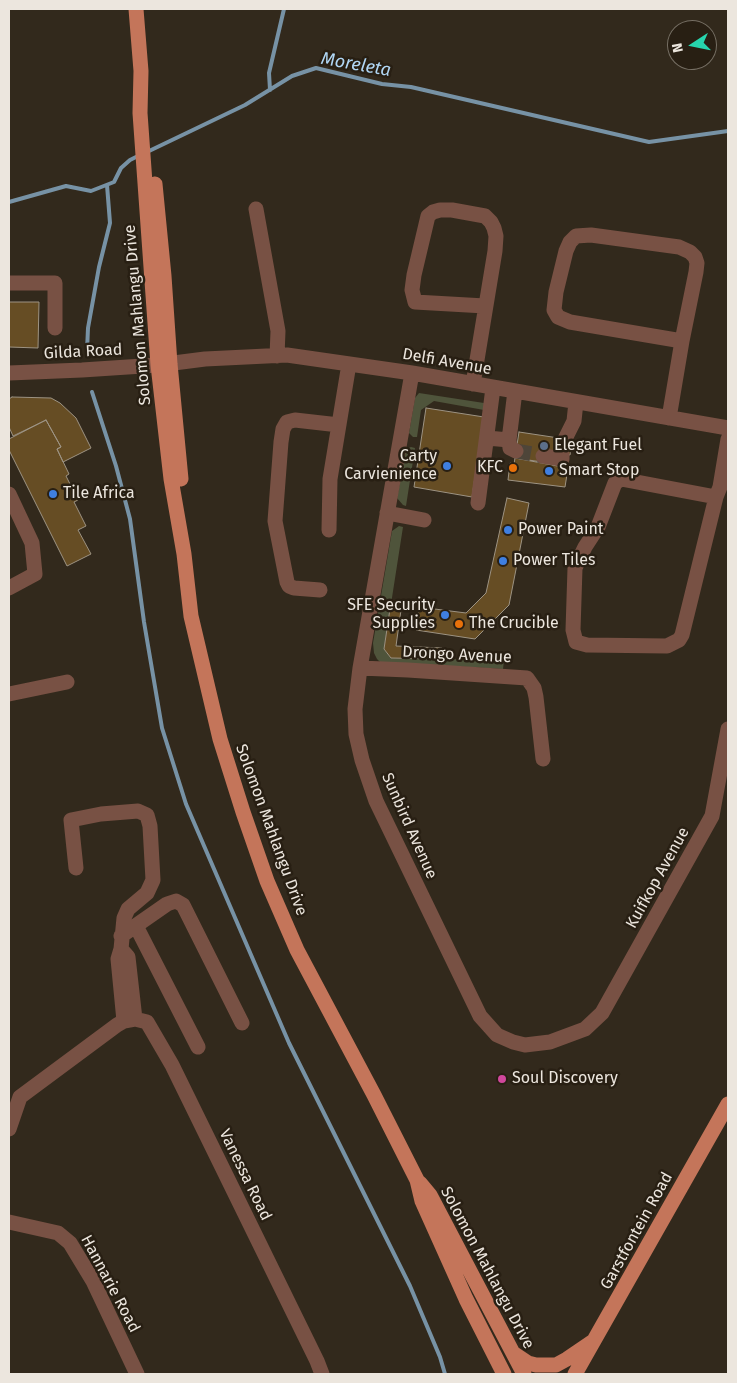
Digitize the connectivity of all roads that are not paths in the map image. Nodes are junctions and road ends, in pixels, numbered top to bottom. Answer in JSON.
{"nodes":[{"id":1,"x":136,"y":9,"type":"edge"},
{"id":2,"x":256,"y":209,"type":"dead end"},
{"id":3,"x":9,"y":283,"type":"edge"},
{"id":4,"x":485,"y":306,"type":"junction"},
{"id":5,"x":55,"y":328,"type":"dead end"},
{"id":6,"x":682,"y":341,"type":"junction"},
{"id":7,"x":277,"y":356,"type":"junction"},
{"id":8,"x":164,"y":364,"type":"junction"},
{"id":9,"x":349,"y":364,"type":"junction"},
{"id":10,"x":9,"y":373,"type":"edge"},
{"id":11,"x":412,"y":373,"type":"junction"},
{"id":12,"x":473,"y":384,"type":"junction"},
{"id":13,"x":493,"y":388,"type":"junction"},
{"id":14,"x":515,"y":391,"type":"junction"},
{"id":15,"x":576,"y":402,"type":"junction"},
{"id":16,"x":669,"y":418,"type":"junction"},
{"id":17,"x":339,"y":425,"type":"junction"},
{"id":18,"x":728,"y":428,"type":"edge"},
{"id":19,"x":487,"y":438,"type":"junction"},
{"id":20,"x":565,"y":439,"type":"dead end"},
{"id":21,"x":728,"y":439,"type":"edge"},
{"id":22,"x":562,"y":454,"type":"dead end"},
{"id":23,"x":543,"y":456,"type":"tunnel mouth"},
{"id":24,"x":9,"y":494,"type":"edge"},
{"id":25,"x":716,"y":497,"type":"junction"},
{"id":26,"x":478,"y":503,"type":"dead end"},
{"id":27,"x":387,"y":513,"type":"junction"},
{"id":28,"x":424,"y":520,"type":"dead end"},
{"id":29,"x":329,"y":530,"type":"dead end"},
{"id":30,"x":9,"y":588,"type":"edge"},
{"id":31,"x":320,"y":590,"type":"dead end"},
{"id":32,"x":360,"y":668,"type":"junction"},
{"id":33,"x":68,"y":682,"type":"dead end"},
{"id":34,"x":9,"y":694,"type":"edge"},
{"id":35,"x":728,"y":728,"type":"edge"},
{"id":36,"x":543,"y":760,"type":"dead end"},
{"id":37,"x":76,"y":868,"type":"dead end"},
{"id":38,"x":136,"y":926,"type":"junction"},
{"id":39,"x":121,"y":942,"type":"junction"},
{"id":40,"x":125,"y":1021,"type":"junction"},
{"id":41,"x":242,"y":1022,"type":"dead end"},
{"id":42,"x":585,"y":1029,"type":"joint"},
{"id":43,"x":198,"y":1047,"type":"dead end"},
{"id":44,"x":14,"y":1096,"type":"edge"},
{"id":45,"x":728,"y":1104,"type":"edge"},
{"id":46,"x":9,"y":1129,"type":"edge"},
{"id":47,"x":417,"y":1180,"type":"junction"},
{"id":48,"x":9,"y":1222,"type":"edge"},
{"id":49,"x":596,"y":1339,"type":"junction"},
{"id":50,"x":512,"y":1352,"type":"junction"},
{"id":51,"x":137,"y":1374,"type":"edge"},
{"id":52,"x":322,"y":1374,"type":"edge"},
{"id":53,"x":504,"y":1374,"type":"edge"},
{"id":54,"x":524,"y":1374,"type":"edge"},
{"id":55,"x":575,"y":1374,"type":"edge"}],
"edges":[{"from":1,"to":8,"type":"main road","name":"Solomon Mahlangu Drive"},
{"from":2,"to":7,"type":"street"},
{"from":3,"to":5,"type":"street"},
{"from":4,"to":4,"type":"street"},
{"from":4,"to":12,"type":"street"},
{"from":6,"to":6,"type":"street"},
{"from":6,"to":16,"type":"street"},
{"from":7,"to":8,"type":"street","name":"Delfi Avenue"},
{"from":7,"to":9,"type":"street","name":"Delfi Avenue"},
{"from":8,"to":10,"type":"street","name":"Gilda Road"},
{"from":8,"to":47,"type":"main road","name":"Solomon Mahlangu Drive"},
{"from":9,"to":11,"type":"street","name":"Delfi Avenue"},
{"from":9,"to":17,"type":"street"},
{"from":11,"to":12,"type":"street","name":"Delfi Avenue"},
{"from":11,"to":27,"type":"street","name":"Sunbird Avenue"},
{"from":12,"to":13,"type":"street","name":"Delfi Avenue"},
{"from":13,"to":14,"type":"street","name":"Delfi Avenue"},
{"from":13,"to":19,"type":"street"},
{"from":14,"to":15,"type":"street","name":"Delfi Avenue"},
{"from":14,"to":19,"type":"street"},
{"from":15,"to":16,"type":"street","name":"Delfi Avenue"},
{"from":15,"to":20,"type":"street"},
{"from":16,"to":18,"type":"street","name":"Delfi Avenue"},
{"from":17,"to":29,"type":"street"},
{"from":17,"to":31,"type":"street"},
{"from":19,"to":26,"type":"street"},
{"from":21,"to":25,"type":"street"},
{"from":22,"to":23,"type":"street"},
{"from":24,"to":30,"type":"street"},
{"from":25,"to":25,"type":"street"},
{"from":27,"to":28,"type":"street"},
{"from":27,"to":32,"type":"street","name":"Sunbird Avenue"},
{"from":32,"to":36,"type":"street","name":"Drongo Avenue"},
{"from":32,"to":42,"type":"street","name":"Sunbird Avenue"},
{"from":33,"to":34,"type":"street"},
{"from":35,"to":42,"type":"street","name":"Kuifkop Avenue"},
{"from":37,"to":39,"type":"street"},
{"from":38,"to":39,"type":"street"},
{"from":38,"to":41,"type":"street"},
{"from":38,"to":43,"type":"street"},
{"from":39,"to":40,"type":"street"},
{"from":40,"to":44,"type":"street"},
{"from":40,"to":52,"type":"street","name":"Vanessa Road"},
{"from":44,"to":46,"type":"street"},
{"from":45,"to":49,"type":"main road","name":"Garstfontein Road"},
{"from":47,"to":50,"type":"main road","name":"Solomon Mahlangu Drive"},
{"from":47,"to":53,"type":"main road","name":"Solomon Mahlangu Drive"},
{"from":48,"to":51,"type":"street","name":"Hannarie Road"},
{"from":49,"to":50,"type":"main road"},
{"from":49,"to":55,"type":"main road","name":"Garstfontein Road"},
{"from":50,"to":54,"type":"main road","name":"Solomon Mahlangu Drive"}]}
